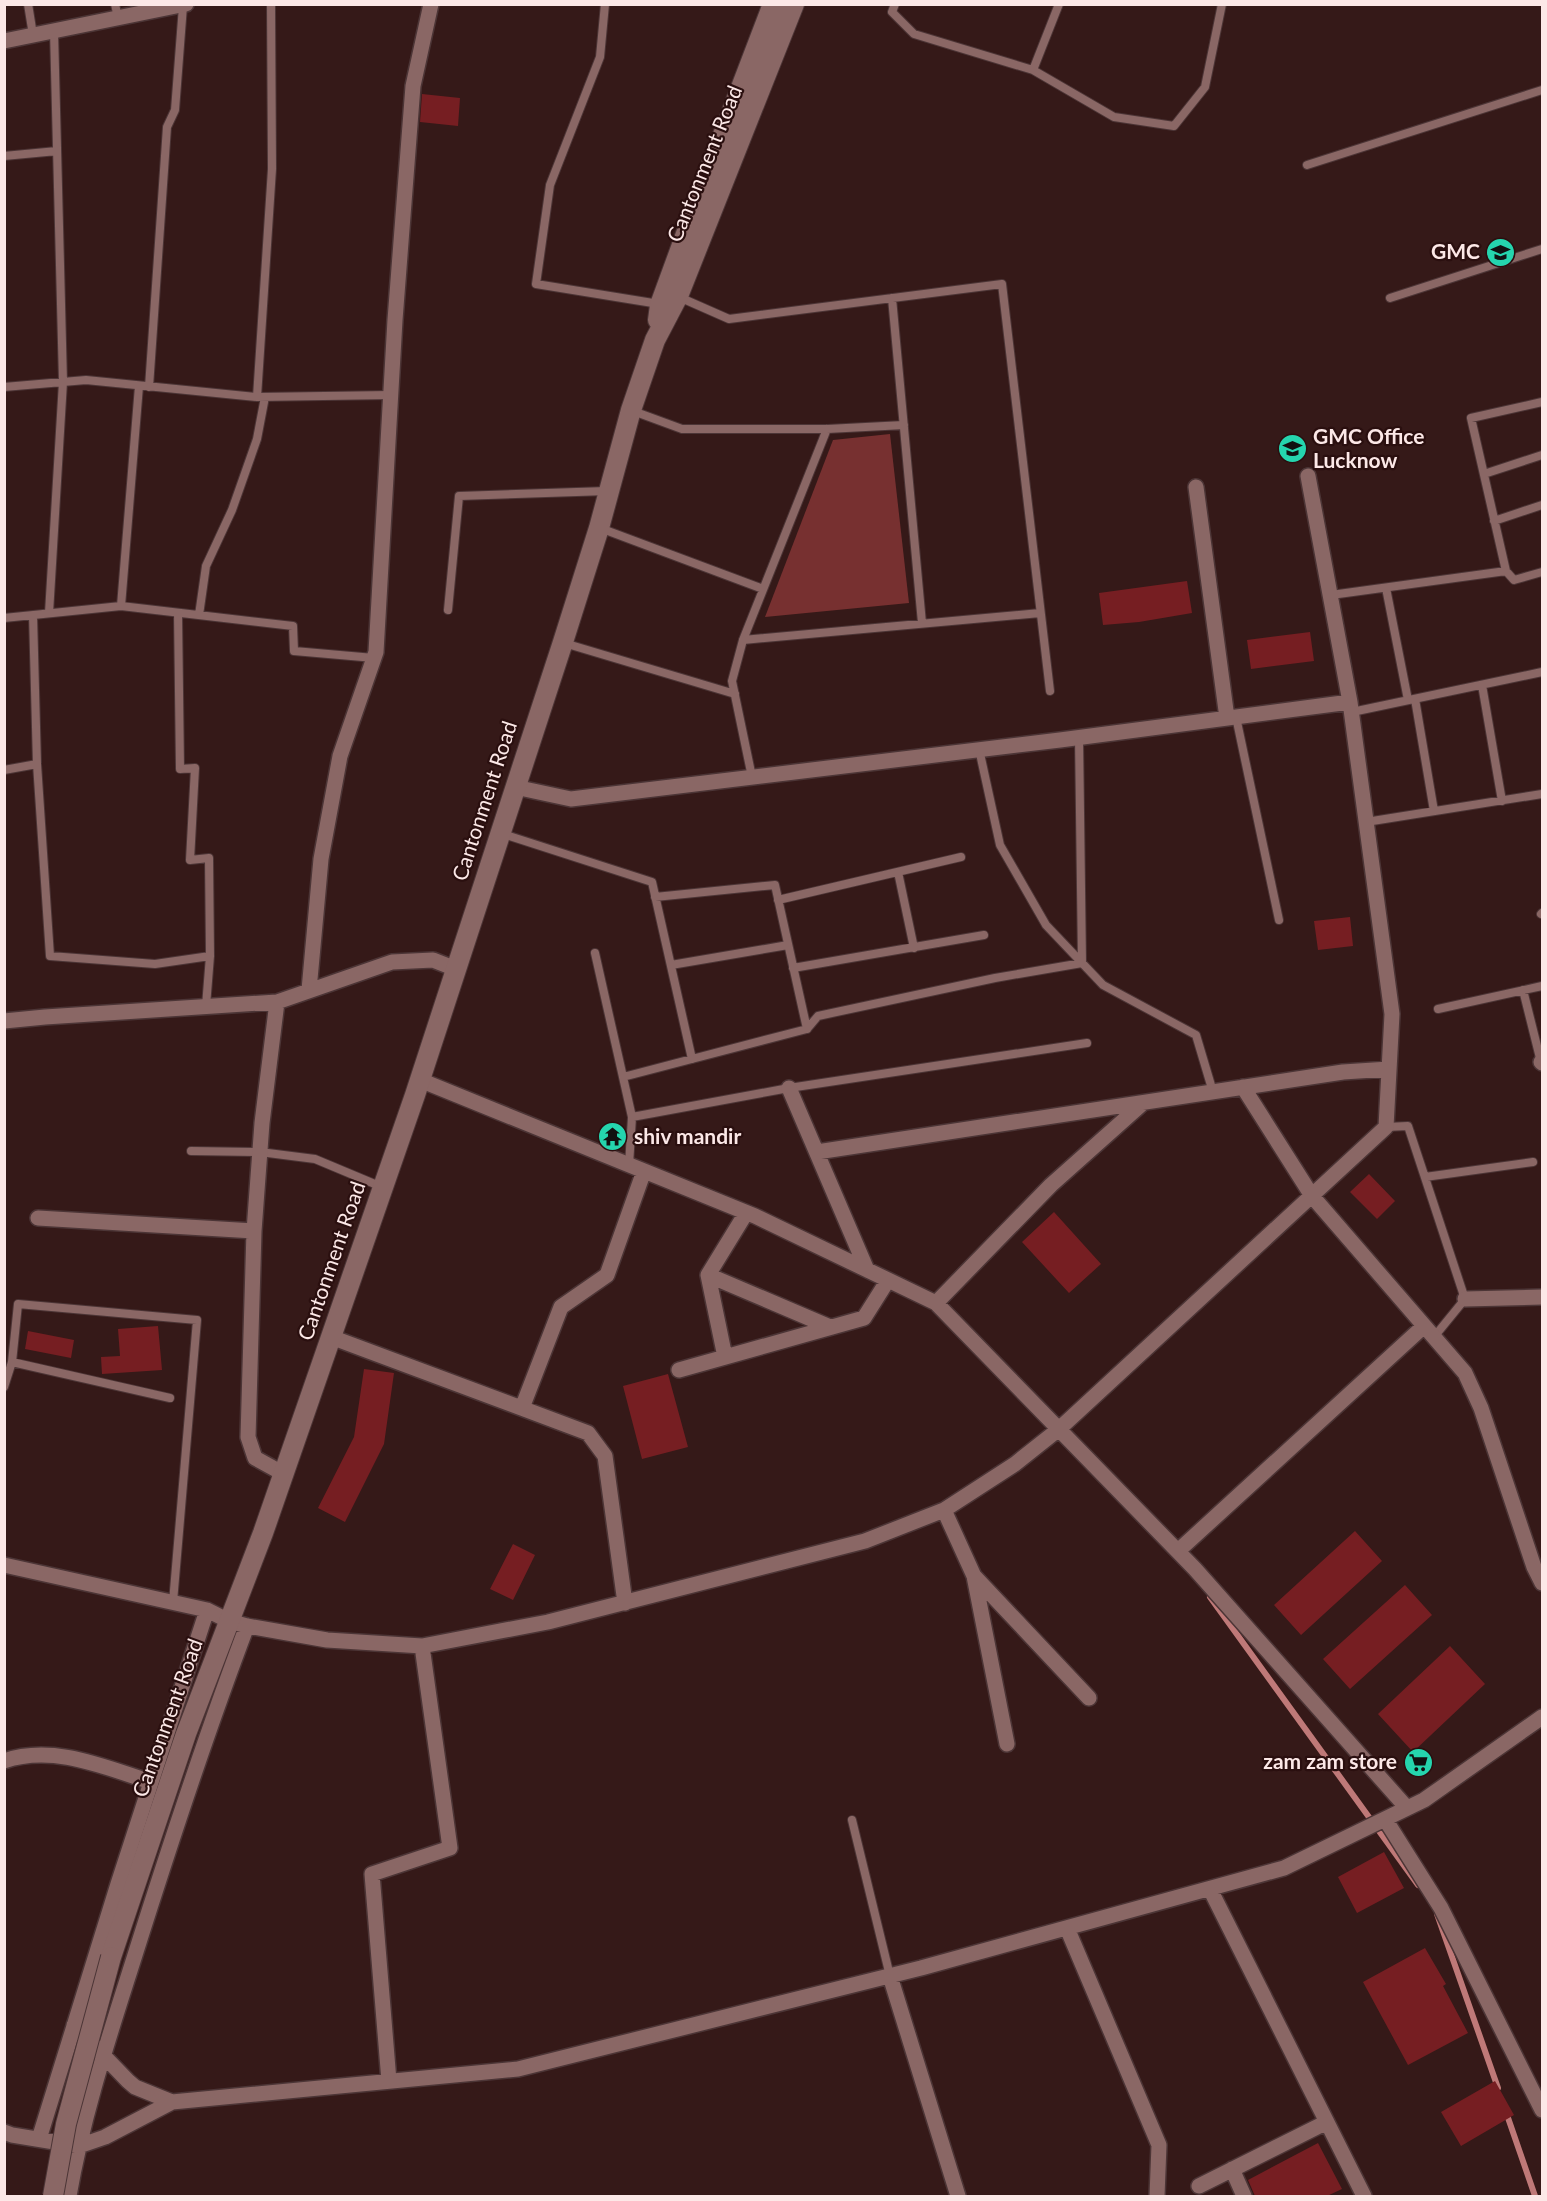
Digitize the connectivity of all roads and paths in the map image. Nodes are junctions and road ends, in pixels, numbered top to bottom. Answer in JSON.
{"nodes":[{"id":1,"x":28,"y":4,"type":"edge"},
{"id":2,"x":271,"y":4,"type":"edge"},
{"id":3,"x":431,"y":4,"type":"edge"},
{"id":4,"x":605,"y":4,"type":"edge"},
{"id":5,"x":773,"y":4,"type":"edge"},
{"id":6,"x":794,"y":4,"type":"edge"},
{"id":7,"x":895,"y":4,"type":"edge"},
{"id":8,"x":1059,"y":4,"type":"edge"},
{"id":9,"x":1222,"y":4,"type":"edge"},
{"id":10,"x":184,"y":5,"type":"edge"},
{"id":11,"x":117,"y":11,"type":"edge"},
{"id":12,"x":54,"y":31,"type":"junction"},
{"id":13,"x":33,"y":35,"type":"junction"},
{"id":14,"x":4,"y":41,"type":"edge"},
{"id":15,"x":1033,"y":70,"type":"junction"},
{"id":16,"x":1542,"y":90,"type":"edge"},
{"id":17,"x":57,"y":151,"type":"junction"},
{"id":18,"x":4,"y":156,"type":"edge"},
{"id":19,"x":1307,"y":165,"type":"dead end"},
{"id":20,"x":1542,"y":249,"type":"edge"},
{"id":21,"x":892,"y":298,"type":"junction"},
{"id":22,"x":1390,"y":298,"type":"dead end"},
{"id":23,"x":670,"y":303,"type":"junction"},
{"id":24,"x":63,"y":382,"type":"junction"},
{"id":25,"x":139,"y":386,"type":"junction"},
{"id":26,"x":4,"y":387,"type":"edge"},
{"id":27,"x":149,"y":387,"type":"junction"},
{"id":28,"x":391,"y":395,"type":"junction"},
{"id":29,"x":261,"y":397,"type":"junction"},
{"id":30,"x":1542,"y":402,"type":"edge"},
{"id":31,"x":631,"y":410,"type":"junction"},
{"id":32,"x":904,"y":426,"type":"junction"},
{"id":33,"x":827,"y":429,"type":"junction"},
{"id":34,"x":1542,"y":455,"type":"edge"},
{"id":35,"x":1484,"y":474,"type":"junction"},
{"id":36,"x":1308,"y":476,"type":"dead end"},
{"id":37,"x":1196,"y":487,"type":"dead end"},
{"id":38,"x":608,"y":491,"type":"junction"},
{"id":39,"x":1542,"y":504,"type":"edge"},
{"id":40,"x":1494,"y":521,"type":"junction"},
{"id":41,"x":599,"y":528,"type":"junction"},
{"id":42,"x":1506,"y":572,"type":"junction"},
{"id":43,"x":1542,"y":572,"type":"edge"},
{"id":44,"x":1386,"y":588,"type":"junction"},
{"id":45,"x":763,"y":590,"type":"junction"},
{"id":46,"x":1331,"y":595,"type":"junction"},
{"id":47,"x":121,"y":606,"type":"junction"},
{"id":48,"x":448,"y":610,"type":"dead end"},
{"id":49,"x":178,"y":612,"type":"junction"},
{"id":50,"x":49,"y":613,"type":"junction"},
{"id":51,"x":1040,"y":613,"type":"junction"},
{"id":52,"x":33,"y":615,"type":"junction"},
{"id":53,"x":199,"y":615,"type":"junction"},
{"id":54,"x":4,"y":618,"type":"edge"},
{"id":55,"x":922,"y":623,"type":"junction"},
{"id":56,"x":743,"y":640,"type":"junction"},
{"id":57,"x":563,"y":642,"type":"junction"},
{"id":58,"x":374,"y":658,"type":"junction"},
{"id":59,"x":1542,"y":672,"type":"edge"},
{"id":60,"x":1482,"y":685,"type":"junction"},
{"id":61,"x":1050,"y":691,"type":"dead end"},
{"id":62,"x":735,"y":694,"type":"junction"},
{"id":63,"x":1412,"y":699,"type":"junction"},
{"id":64,"x":1351,"y":707,"type":"junction"},
{"id":65,"x":1231,"y":717,"type":"junction"},
{"id":66,"x":1079,"y":737,"type":"junction"},
{"id":67,"x":979,"y":750,"type":"junction"},
{"id":68,"x":37,"y":764,"type":"junction"},
{"id":69,"x":4,"y":770,"type":"edge"},
{"id":70,"x":752,"y":777,"type":"junction"},
{"id":71,"x":515,"y":787,"type":"junction"},
{"id":72,"x":1542,"y":794,"type":"edge"},
{"id":73,"x":1502,"y":801,"type":"junction"},
{"id":74,"x":1434,"y":812,"type":"junction"},
{"id":75,"x":1366,"y":822,"type":"junction"},
{"id":76,"x":500,"y":833,"type":"junction"},
{"id":77,"x":961,"y":857,"type":"dead end"},
{"id":78,"x":898,"y":872,"type":"junction"},
{"id":79,"x":655,"y":897,"type":"junction"},
{"id":80,"x":778,"y":900,"type":"junction"},
{"id":81,"x":1279,"y":920,"type":"dead end"},
{"id":82,"x":984,"y":935,"type":"dead end"},
{"id":83,"x":788,"y":945,"type":"junction"},
{"id":84,"x":914,"y":948,"type":"junction"},
{"id":85,"x":595,"y":953,"type":"dead end"},
{"id":86,"x":210,"y":956,"type":"junction"},
{"id":87,"x":1082,"y":963,"type":"junction"},
{"id":88,"x":671,"y":965,"type":"junction"},
{"id":89,"x":793,"y":968,"type":"junction"},
{"id":90,"x":456,"y":969,"type":"junction"},
{"id":91,"x":1542,"y":986,"type":"edge"},
{"id":92,"x":309,"y":990,"type":"junction"},
{"id":93,"x":1523,"y":990,"type":"junction"},
{"id":94,"x":277,"y":1002,"type":"junction"},
{"id":95,"x":206,"y":1006,"type":"junction"},
{"id":96,"x":1438,"y":1009,"type":"dead end"},
{"id":97,"x":4,"y":1021,"type":"edge"},
{"id":98,"x":807,"y":1029,"type":"junction"},
{"id":99,"x":1087,"y":1043,"type":"dead end"},
{"id":100,"x":692,"y":1059,"type":"junction"},
{"id":101,"x":1542,"y":1062,"type":"edge"},
{"id":102,"x":1389,"y":1069,"type":"junction"},
{"id":103,"x":623,"y":1077,"type":"junction"},
{"id":104,"x":420,"y":1080,"type":"junction"},
{"id":105,"x":1243,"y":1087,"type":"junction"},
{"id":106,"x":789,"y":1088,"type":"junction"},
{"id":107,"x":1213,"y":1092,"type":"junction"},
{"id":108,"x":1143,"y":1103,"type":"junction"},
{"id":109,"x":632,"y":1117,"type":"junction"},
{"id":110,"x":1386,"y":1127,"type":"junction"},
{"id":111,"x":191,"y":1151,"type":"dead end"},
{"id":112,"x":260,"y":1152,"type":"junction"},
{"id":113,"x":817,"y":1152,"type":"junction"},
{"id":114,"x":1533,"y":1162,"type":"dead end"},
{"id":115,"x":629,"y":1165,"type":"junction"},
{"id":116,"x":644,"y":1171,"type":"junction"},
{"id":117,"x":1425,"y":1178,"type":"junction"},
{"id":118,"x":383,"y":1187,"type":"junction"},
{"id":119,"x":1311,"y":1196,"type":"junction"},
{"id":120,"x":746,"y":1213,"type":"junction"},
{"id":121,"x":38,"y":1218,"type":"dead end"},
{"id":122,"x":254,"y":1231,"type":"junction"},
{"id":123,"x":867,"y":1270,"type":"junction"},
{"id":124,"x":708,"y":1275,"type":"junction"},
{"id":125,"x":888,"y":1280,"type":"junction"},
{"id":126,"x":1542,"y":1297,"type":"edge"},
{"id":127,"x":1465,"y":1299,"type":"junction"},
{"id":128,"x":936,"y":1303,"type":"junction"},
{"id":129,"x":830,"y":1327,"type":"junction"},
{"id":130,"x":1429,"y":1332,"type":"junction"},
{"id":131,"x":331,"y":1337,"type":"junction"},
{"id":132,"x":725,"y":1357,"type":"junction"},
{"id":133,"x":12,"y":1362,"type":"junction"},
{"id":134,"x":679,"y":1370,"type":"dead end"},
{"id":135,"x":4,"y":1388,"type":"edge"},
{"id":136,"x":170,"y":1398,"type":"dead end"},
{"id":137,"x":522,"y":1408,"type":"junction"},
{"id":138,"x":1059,"y":1429,"type":"junction"},
{"id":139,"x":284,"y":1474,"type":"junction"},
{"id":140,"x":944,"y":1509,"type":"junction"},
{"id":141,"x":1178,"y":1551,"type":"junction"},
{"id":142,"x":4,"y":1565,"type":"edge"},
{"id":143,"x":975,"y":1576,"type":"junction"},
{"id":144,"x":1542,"y":1582,"type":"edge"},
{"id":145,"x":173,"y":1602,"type":"junction"},
{"id":146,"x":625,"y":1603,"type":"junction"},
{"id":147,"x":207,"y":1610,"type":"junction"},
{"id":148,"x":238,"y":1623,"type":"junction"},
{"id":149,"x":422,"y":1646,"type":"junction"},
{"id":150,"x":1089,"y":1698,"type":"dead end"},
{"id":151,"x":1542,"y":1717,"type":"edge"},
{"id":152,"x":1007,"y":1744,"type":"dead end"},
{"id":153,"x":4,"y":1761,"type":"edge"},
{"id":154,"x":151,"y":1782,"type":"junction"},
{"id":155,"x":1407,"y":1808,"type":"junction"},
{"id":156,"x":1385,"y":1819,"type":"junction"},
{"id":157,"x":852,"y":1820,"type":"dead end"},
{"id":158,"x":1210,"y":1889,"type":"junction"},
{"id":159,"x":1067,"y":1928,"type":"junction"},
{"id":160,"x":890,"y":1976,"type":"junction"},
{"id":161,"x":74,"y":2025,"type":"junction"},
{"id":162,"x":103,"y":2056,"type":"junction"},
{"id":163,"x":389,"y":2081,"type":"junction"},
{"id":164,"x":172,"y":2102,"type":"junction"},
{"id":165,"x":1542,"y":2110,"type":"edge"},
{"id":166,"x":1327,"y":2122,"type":"junction"},
{"id":167,"x":4,"y":2132,"type":"edge"},
{"id":168,"x":39,"y":2139,"type":"junction"},
{"id":169,"x":79,"y":2146,"type":"junction"},
{"id":170,"x":1232,"y":2169,"type":"junction"},
{"id":171,"x":1199,"y":2186,"type":"dead end"},
{"id":172,"x":53,"y":2196,"type":"edge"},
{"id":173,"x":69,"y":2196,"type":"edge"},
{"id":174,"x":958,"y":2196,"type":"edge"},
{"id":175,"x":1157,"y":2196,"type":"edge"},
{"id":176,"x":1244,"y":2196,"type":"edge"},
{"id":177,"x":1364,"y":2196,"type":"edge"}],
"edges":[{"from":1,"to":13,"type":"lane"},
{"from":2,"to":29,"type":"lane"},
{"from":3,"to":28,"type":"street"},
{"from":4,"to":23,"type":"lane"},
{"from":5,"to":23,"type":"street","name":"Cantonment Road"},
{"from":6,"to":23,"type":"street","name":"Cantonment Road"},
{"from":7,"to":15,"type":"lane"},
{"from":8,"to":15,"type":"lane"},
{"from":9,"to":15,"type":"lane"},
{"from":10,"to":11,"type":"street"},
{"from":10,"to":27,"type":"lane"},
{"from":11,"to":12,"type":"street"},
{"from":12,"to":13,"type":"street"},
{"from":12,"to":17,"type":"lane"},
{"from":13,"to":14,"type":"street"},
{"from":16,"to":19,"type":"lane"},
{"from":17,"to":18,"type":"lane"},
{"from":17,"to":24,"type":"lane"},
{"from":20,"to":22,"type":"lane"},
{"from":21,"to":23,"type":"lane"},
{"from":21,"to":32,"type":"lane"},
{"from":21,"to":51,"type":"lane"},
{"from":23,"to":31,"type":"street","name":"Cantonment Road"},
{"from":24,"to":25,"type":"lane"},
{"from":24,"to":26,"type":"lane"},
{"from":24,"to":50,"type":"lane"},
{"from":25,"to":27,"type":"lane"},
{"from":25,"to":47,"type":"lane"},
{"from":27,"to":29,"type":"lane"},
{"from":28,"to":29,"type":"lane"},
{"from":28,"to":58,"type":"street"},
{"from":29,"to":53,"type":"lane"},
{"from":30,"to":35,"type":"lane"},
{"from":31,"to":33,"type":"lane"},
{"from":31,"to":38,"type":"street","name":"Cantonment Road"},
{"from":32,"to":33,"type":"lane"},
{"from":32,"to":55,"type":"lane"},
{"from":33,"to":45,"type":"lane"},
{"from":34,"to":35,"type":"lane"},
{"from":35,"to":40,"type":"lane"},
{"from":36,"to":46,"type":"street"},
{"from":37,"to":65,"type":"street"},
{"from":38,"to":41,"type":"street","name":"Cantonment Road"},
{"from":38,"to":48,"type":"lane"},
{"from":39,"to":40,"type":"lane"},
{"from":40,"to":42,"type":"lane"},
{"from":41,"to":45,"type":"lane"},
{"from":41,"to":57,"type":"street","name":"Cantonment Road"},
{"from":42,"to":43,"type":"lane"},
{"from":42,"to":44,"type":"lane"},
{"from":44,"to":46,"type":"lane"},
{"from":44,"to":63,"type":"lane"},
{"from":45,"to":56,"type":"lane"},
{"from":46,"to":64,"type":"street"},
{"from":47,"to":49,"type":"lane"},
{"from":47,"to":50,"type":"lane"},
{"from":49,"to":53,"type":"lane"},
{"from":49,"to":86,"type":"lane"},
{"from":50,"to":52,"type":"lane"},
{"from":51,"to":55,"type":"lane"},
{"from":51,"to":61,"type":"lane"},
{"from":52,"to":54,"type":"lane"},
{"from":52,"to":68,"type":"lane"},
{"from":53,"to":58,"type":"lane"},
{"from":55,"to":56,"type":"lane"},
{"from":56,"to":62,"type":"lane"},
{"from":57,"to":62,"type":"lane"},
{"from":57,"to":71,"type":"street","name":"Cantonment Road"},
{"from":58,"to":92,"type":"street"},
{"from":59,"to":60,"type":"lane"},
{"from":60,"to":63,"type":"lane"},
{"from":60,"to":73,"type":"lane"},
{"from":62,"to":70,"type":"lane"},
{"from":63,"to":64,"type":"lane"},
{"from":63,"to":74,"type":"lane"},
{"from":64,"to":65,"type":"street"},
{"from":64,"to":75,"type":"street"},
{"from":65,"to":66,"type":"street"},
{"from":65,"to":81,"type":"lane"},
{"from":66,"to":67,"type":"street"},
{"from":66,"to":87,"type":"lane"},
{"from":67,"to":70,"type":"street"},
{"from":67,"to":87,"type":"lane"},
{"from":68,"to":69,"type":"lane"},
{"from":68,"to":86,"type":"lane"},
{"from":70,"to":71,"type":"street"},
{"from":71,"to":76,"type":"street","name":"Cantonment Road"},
{"from":72,"to":73,"type":"lane"},
{"from":73,"to":74,"type":"lane"},
{"from":74,"to":75,"type":"lane"},
{"from":75,"to":102,"type":"street"},
{"from":76,"to":79,"type":"lane"},
{"from":76,"to":90,"type":"street","name":"Cantonment Road"},
{"from":77,"to":78,"type":"lane"},
{"from":78,"to":80,"type":"lane"},
{"from":78,"to":84,"type":"lane"},
{"from":79,"to":80,"type":"lane"},
{"from":79,"to":88,"type":"lane"},
{"from":80,"to":83,"type":"lane"},
{"from":82,"to":84,"type":"lane"},
{"from":83,"to":88,"type":"lane"},
{"from":83,"to":89,"type":"lane"},
{"from":84,"to":89,"type":"lane"},
{"from":85,"to":103,"type":"lane"},
{"from":86,"to":95,"type":"lane"},
{"from":87,"to":98,"type":"lane"},
{"from":87,"to":107,"type":"lane"},
{"from":88,"to":100,"type":"lane"},
{"from":89,"to":98,"type":"lane"},
{"from":90,"to":92,"type":"street"},
{"from":90,"to":104,"type":"street","name":"Cantonment Road"},
{"from":91,"to":93,"type":"lane"},
{"from":92,"to":94,"type":"street"},
{"from":93,"to":96,"type":"lane"},
{"from":93,"to":101,"type":"lane"},
{"from":94,"to":95,"type":"street"},
{"from":94,"to":112,"type":"street"},
{"from":95,"to":97,"type":"street"},
{"from":98,"to":100,"type":"lane"},
{"from":99,"to":106,"type":"lane"},
{"from":100,"to":103,"type":"lane"},
{"from":102,"to":105,"type":"street"},
{"from":102,"to":110,"type":"street"},
{"from":103,"to":109,"type":"lane"},
{"from":104,"to":115,"type":"street"},
{"from":104,"to":118,"type":"street","name":"Cantonment Road"},
{"from":105,"to":107,"type":"street"},
{"from":105,"to":119,"type":"street"},
{"from":106,"to":109,"type":"lane"},
{"from":106,"to":113,"type":"street"},
{"from":107,"to":108,"type":"street"},
{"from":108,"to":113,"type":"street"},
{"from":108,"to":128,"type":"street"},
{"from":109,"to":115,"type":"lane"},
{"from":110,"to":117,"type":"lane"},
{"from":110,"to":119,"type":"street"},
{"from":111,"to":112,"type":"lane"},
{"from":112,"to":118,"type":"lane"},
{"from":112,"to":122,"type":"street"},
{"from":113,"to":123,"type":"street"},
{"from":114,"to":117,"type":"lane"},
{"from":115,"to":116,"type":"street"},
{"from":116,"to":120,"type":"street"},
{"from":116,"to":137,"type":"street"},
{"from":117,"to":127,"type":"lane"},
{"from":118,"to":131,"type":"street","name":"Cantonment Road"},
{"from":119,"to":130,"type":"street"},
{"from":119,"to":138,"type":"street"},
{"from":120,"to":123,"type":"street"},
{"from":120,"to":124,"type":"street"},
{"from":121,"to":122,"type":"street"},
{"from":122,"to":139,"type":"street"},
{"from":123,"to":125,"type":"street"},
{"from":124,"to":129,"type":"street"},
{"from":124,"to":132,"type":"street"},
{"from":125,"to":128,"type":"street"},
{"from":125,"to":129,"type":"street"},
{"from":126,"to":127,"type":"street"},
{"from":127,"to":130,"type":"lane"},
{"from":128,"to":138,"type":"street"},
{"from":129,"to":132,"type":"street"},
{"from":130,"to":141,"type":"street"},
{"from":130,"to":144,"type":"street"},
{"from":131,"to":137,"type":"street"},
{"from":131,"to":139,"type":"street","name":"Cantonment Road"},
{"from":132,"to":134,"type":"street"},
{"from":133,"to":135,"type":"lane"},
{"from":133,"to":136,"type":"lane"},
{"from":133,"to":145,"type":"lane"},
{"from":137,"to":146,"type":"street"},
{"from":138,"to":140,"type":"street"},
{"from":138,"to":141,"type":"street"},
{"from":139,"to":148,"type":"street","name":"Cantonment Road"},
{"from":140,"to":143,"type":"street"},
{"from":140,"to":146,"type":"street"},
{"from":141,"to":155,"type":"street"},
{"from":142,"to":145,"type":"street"},
{"from":143,"to":150,"type":"street"},
{"from":143,"to":152,"type":"street"},
{"from":145,"to":147,"type":"street"},
{"from":146,"to":149,"type":"street"},
{"from":147,"to":148,"type":"street"},
{"from":147,"to":154,"type":"street"},
{"from":148,"to":149,"type":"street"},
{"from":148,"to":162,"type":"street"},
{"from":148,"to":172,"type":"street","name":"Cantonment Road","bridge":true},
{"from":149,"to":163,"type":"street"},
{"from":151,"to":155,"type":"street"},
{"from":153,"to":154,"type":"street"},
{"from":154,"to":161,"type":"street"},
{"from":155,"to":156,"type":"street"},
{"from":156,"to":158,"type":"street"},
{"from":156,"to":165,"type":"street"},
{"from":157,"to":160,"type":"lane"},
{"from":158,"to":159,"type":"street"},
{"from":158,"to":166,"type":"street"},
{"from":159,"to":160,"type":"street"},
{"from":159,"to":175,"type":"street"},
{"from":160,"to":163,"type":"street"},
{"from":160,"to":174,"type":"street"},
{"from":161,"to":162,"type":"street"},
{"from":161,"to":168,"type":"street"},
{"from":162,"to":164,"type":"street"},
{"from":162,"to":169,"type":"street"},
{"from":163,"to":164,"type":"street"},
{"from":164,"to":169,"type":"street"},
{"from":166,"to":170,"type":"street"},
{"from":166,"to":177,"type":"street"},
{"from":167,"to":168,"type":"street"},
{"from":168,"to":169,"type":"street"},
{"from":169,"to":173,"type":"street"},
{"from":170,"to":171,"type":"street"},
{"from":170,"to":176,"type":"street"}]}
